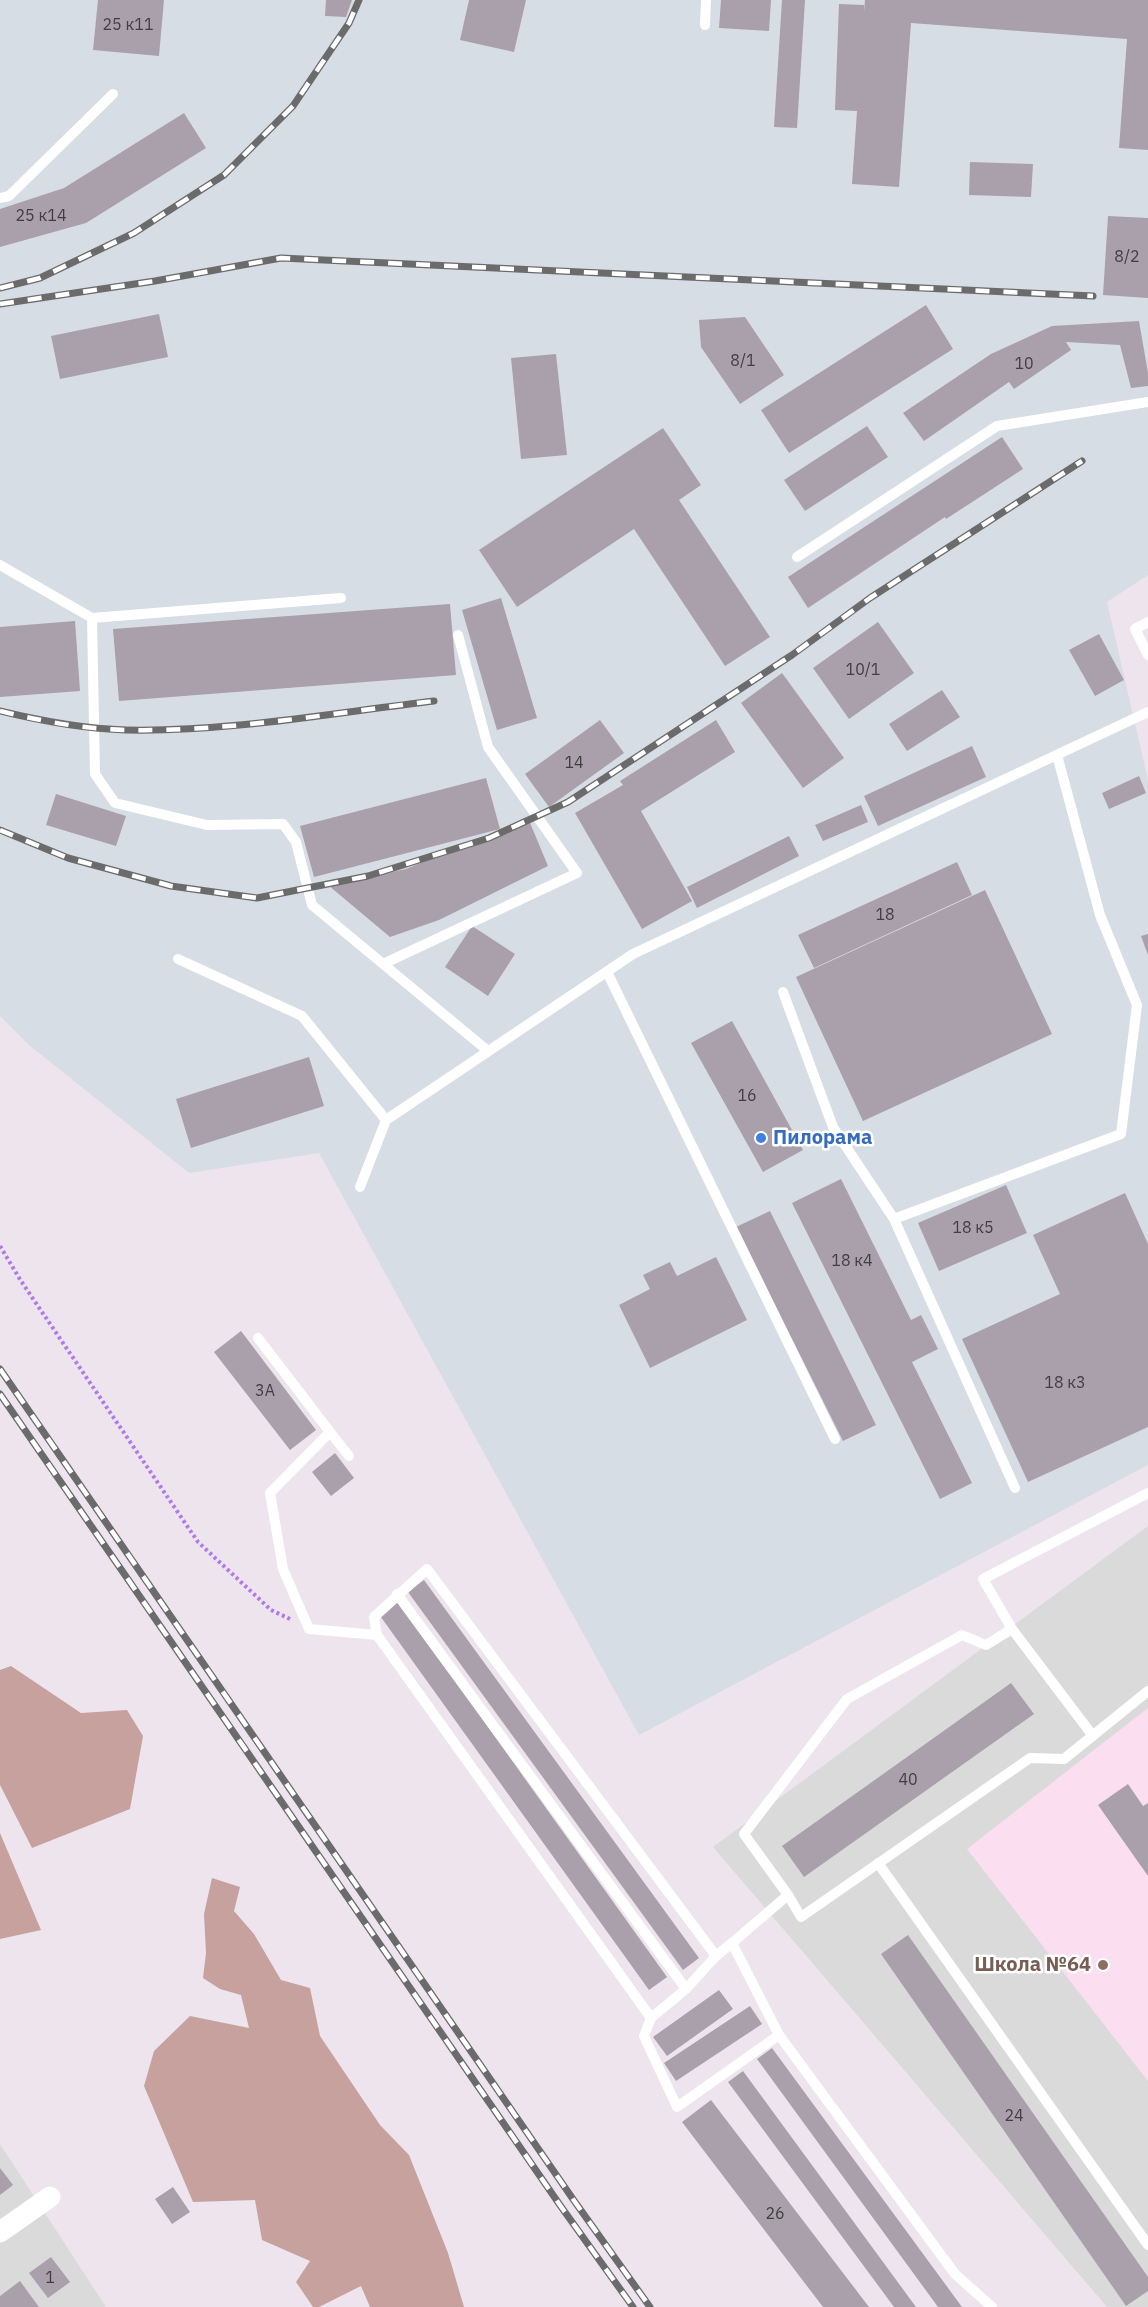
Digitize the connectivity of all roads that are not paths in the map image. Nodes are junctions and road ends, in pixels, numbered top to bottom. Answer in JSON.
{"nodes":[{"id":1,"x":706,"y":0,"type":"edge"},
{"id":2,"x":705,"y":25,"type":"dead end"},
{"id":3,"x":113,"y":94,"type":"dead end"},
{"id":4,"x":0,"y":198,"type":"edge"},
{"id":5,"x":1148,"y":402,"type":"edge"},
{"id":6,"x":797,"y":557,"type":"dead end"},
{"id":7,"x":0,"y":565,"type":"edge"},
{"id":8,"x":341,"y":598,"type":"dead end"},
{"id":9,"x":92,"y":618,"type":"junction"},
{"id":10,"x":1148,"y":622,"type":"edge"},
{"id":11,"x":458,"y":635,"type":"dead end"},
{"id":12,"x":1148,"y":655,"type":"edge"},
{"id":13,"x":1148,"y":712,"type":"edge"},
{"id":14,"x":1057,"y":755,"type":"junction"},
{"id":15,"x":178,"y":959,"type":"dead end"},
{"id":16,"x":383,"y":964,"type":"junction"},
{"id":17,"x":607,"y":972,"type":"junction"},
{"id":18,"x":783,"y":992,"type":"dead end"},
{"id":19,"x":488,"y":1051,"type":"junction"},
{"id":20,"x":386,"y":1120,"type":"junction"},
{"id":21,"x":360,"y":1187,"type":"dead end"},
{"id":22,"x":894,"y":1219,"type":"junction"},
{"id":23,"x":258,"y":1338,"type":"dead end"},
{"id":24,"x":330,"y":1432,"type":"junction"},
{"id":25,"x":835,"y":1439,"type":"dead end"},
{"id":26,"x":350,"y":1456,"type":"dead end"},
{"id":27,"x":1015,"y":1488,"type":"dead end"},
{"id":28,"x":1148,"y":1493,"type":"edge"},
{"id":29,"x":397,"y":1594,"type":"junction"},
{"id":30,"x":1012,"y":1629,"type":"junction"},
{"id":31,"x":377,"y":1635,"type":"junction"},
{"id":32,"x":1148,"y":1691,"type":"edge"},
{"id":33,"x":1093,"y":1736,"type":"junction"},
{"id":34,"x":878,"y":1863,"type":"junction"},
{"id":35,"x":788,"y":1895,"type":"junction"},
{"id":36,"x":732,"y":1943,"type":"junction"},
{"id":37,"x":716,"y":1956,"type":"junction"},
{"id":38,"x":686,"y":1989,"type":"junction"},
{"id":39,"x":651,"y":2018,"type":"junction"},
{"id":40,"x":779,"y":2036,"type":"junction"},
{"id":41,"x":50,"y":2197,"type":"dead end"},
{"id":42,"x":0,"y":2232,"type":"edge"},
{"id":43,"x":1148,"y":2245,"type":"edge"},
{"id":44,"x":992,"y":2307,"type":"edge"}],
"edges":[{"from":1,"to":2,"type":"lane"},
{"from":3,"to":4,"type":"lane"},
{"from":5,"to":6,"type":"lane"},
{"from":7,"to":9,"type":"lane"},
{"from":8,"to":9,"type":"lane"},
{"from":9,"to":16,"type":"lane"},
{"from":10,"to":12,"type":"lane"},
{"from":11,"to":16,"type":"lane"},
{"from":13,"to":14,"type":"lane"},
{"from":14,"to":17,"type":"lane"},
{"from":14,"to":22,"type":"lane"},
{"from":15,"to":20,"type":"lane"},
{"from":16,"to":19,"type":"lane"},
{"from":17,"to":19,"type":"lane"},
{"from":17,"to":25,"type":"lane"},
{"from":18,"to":22,"type":"lane"},
{"from":19,"to":20,"type":"lane"},
{"from":20,"to":21,"type":"lane"},
{"from":22,"to":27,"type":"lane"},
{"from":23,"to":24,"type":"lane"},
{"from":24,"to":26,"type":"lane"},
{"from":24,"to":31,"type":"lane"},
{"from":28,"to":30,"type":"lane"},
{"from":29,"to":31,"type":"lane"},
{"from":29,"to":37,"type":"lane"},
{"from":29,"to":38,"type":"lane"},
{"from":30,"to":33,"type":"lane"},
{"from":30,"to":35,"type":"lane"},
{"from":31,"to":39,"type":"lane"},
{"from":32,"to":33,"type":"lane"},
{"from":33,"to":34,"type":"lane"},
{"from":34,"to":35,"type":"lane"},
{"from":34,"to":43,"type":"lane"},
{"from":35,"to":36,"type":"lane"},
{"from":36,"to":37,"type":"lane"},
{"from":36,"to":40,"type":"lane"},
{"from":37,"to":38,"type":"lane"},
{"from":38,"to":39,"type":"lane"},
{"from":39,"to":40,"type":"lane"},
{"from":40,"to":44,"type":"lane"},
{"from":41,"to":42,"type":"street"}]}
